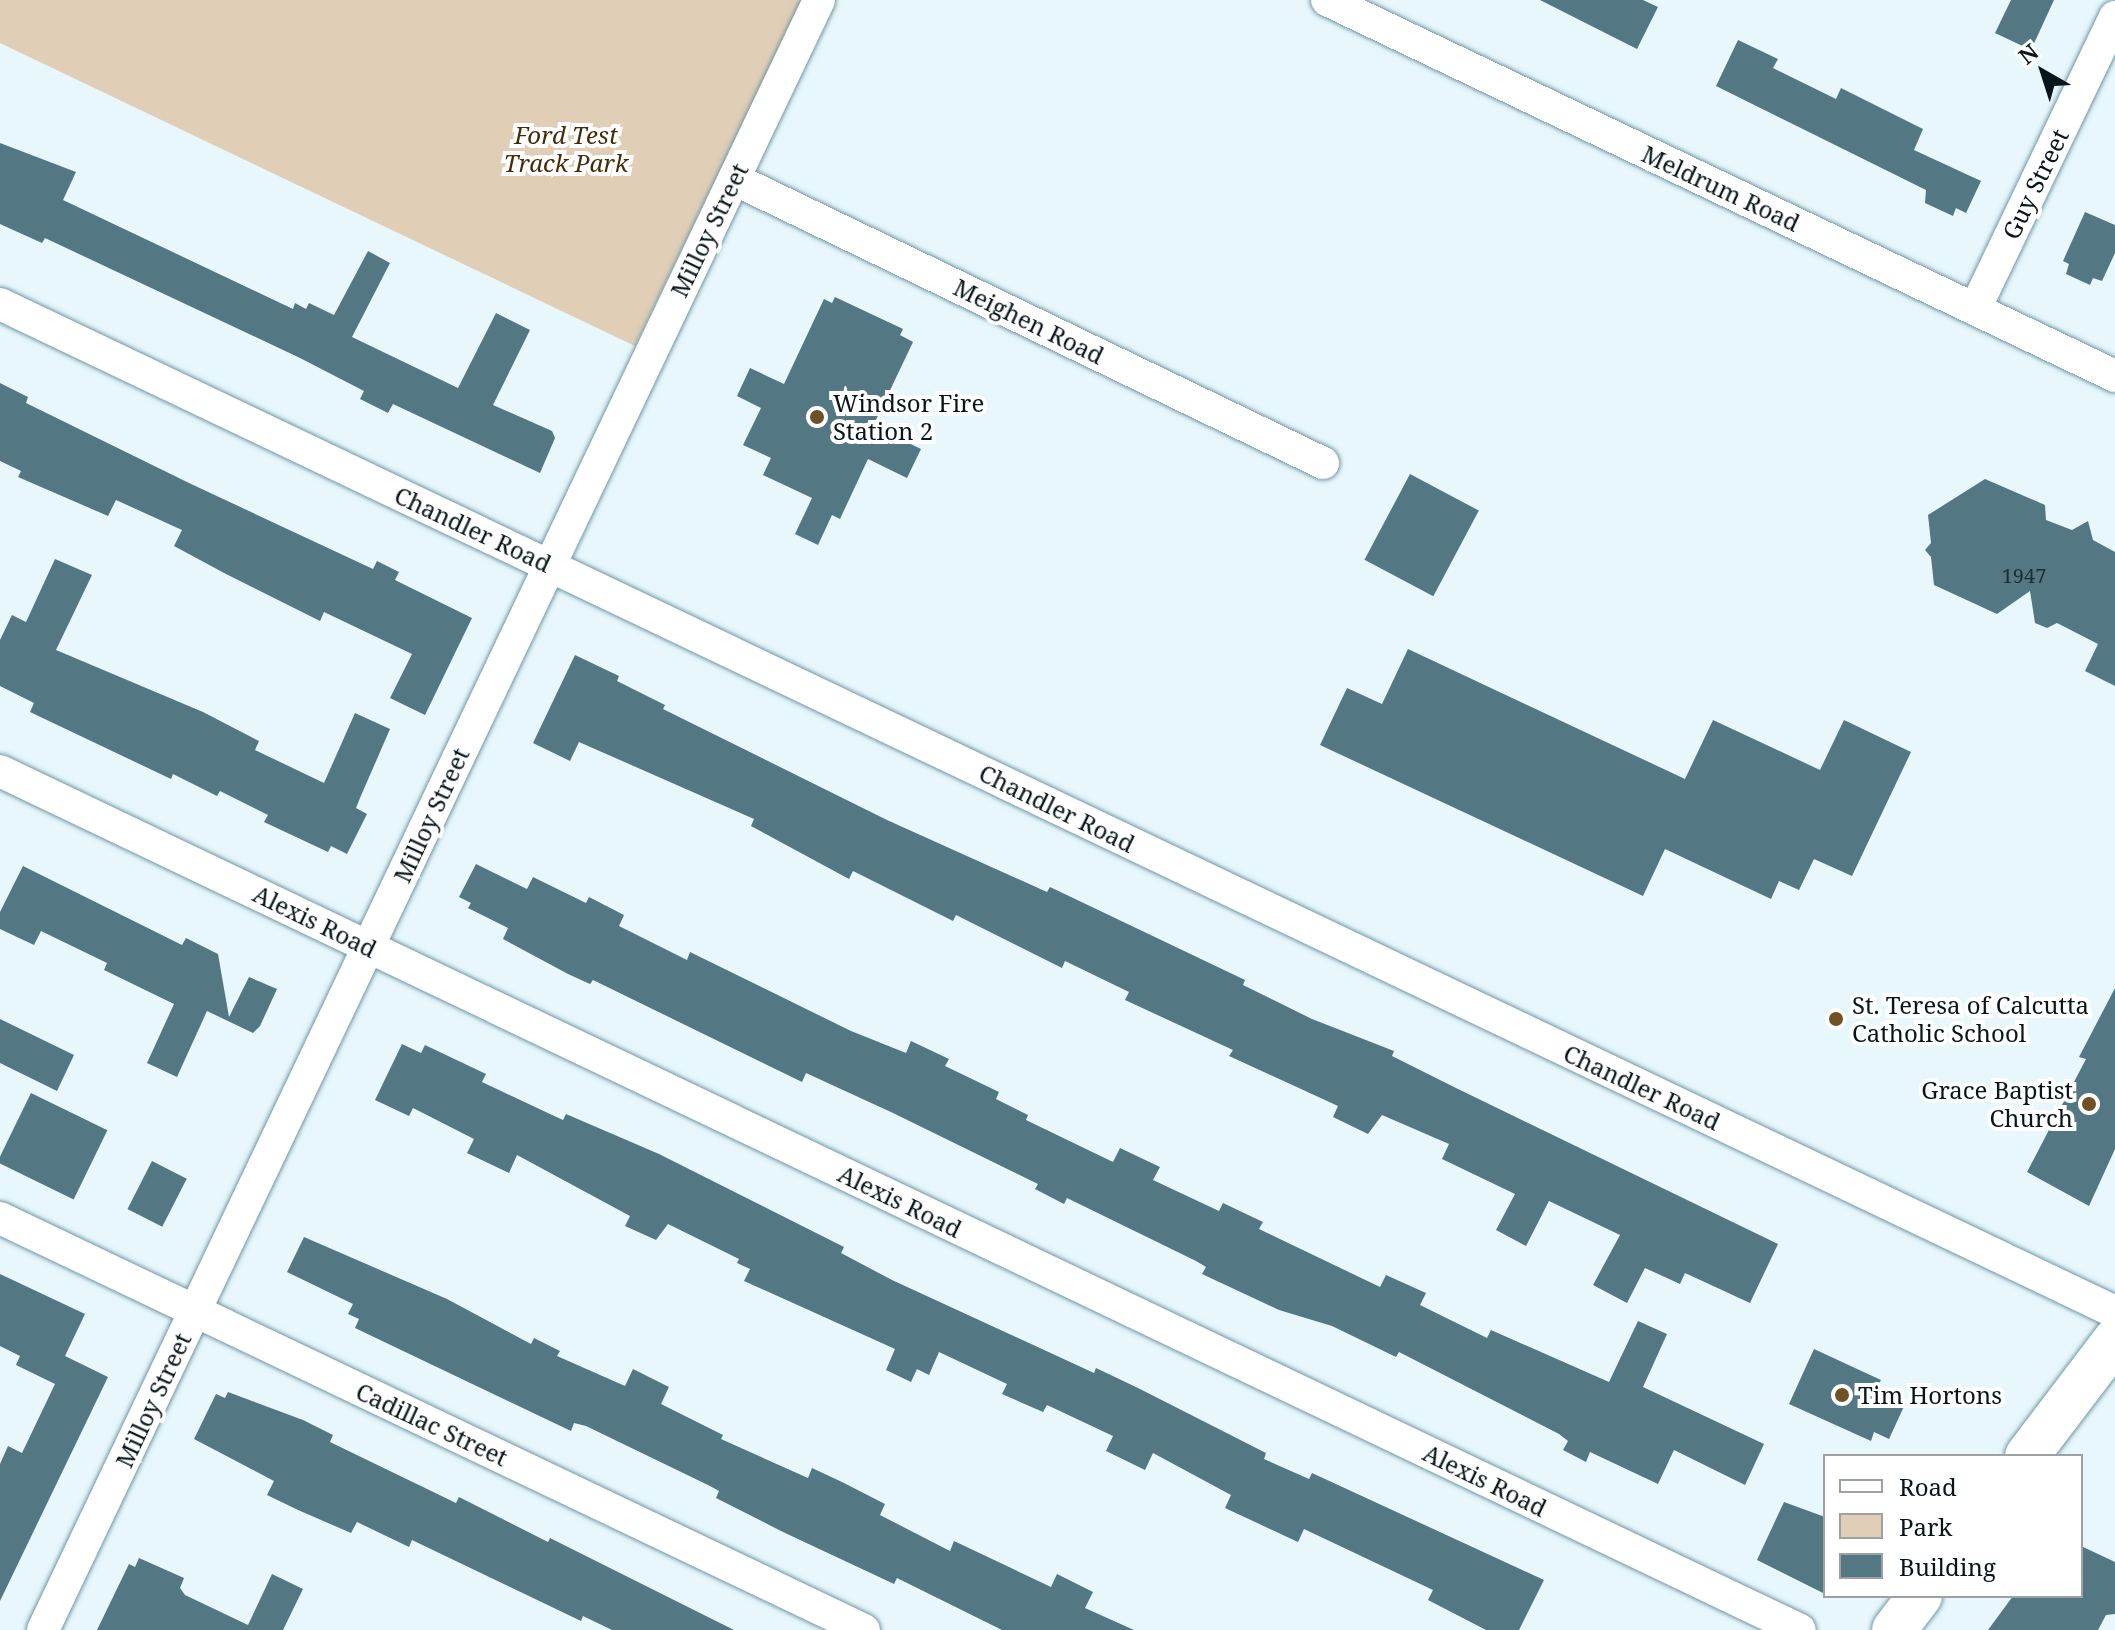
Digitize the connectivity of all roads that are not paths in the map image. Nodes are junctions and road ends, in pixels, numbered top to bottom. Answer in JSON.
{"nodes":[{"id":1,"x":819,"y":0,"type":"edge"},
{"id":2,"x":1327,"y":0,"type":"edge"},
{"id":3,"x":2115,"y":17,"type":"edge"},
{"id":4,"x":734,"y":179,"type":"junction"},
{"id":5,"x":0,"y":304,"type":"edge"},
{"id":6,"x":1975,"y":309,"type":"junction"},
{"id":7,"x":2115,"y":376,"type":"edge"},
{"id":8,"x":1323,"y":463,"type":"dead end"},
{"id":9,"x":549,"y":566,"type":"junction"},
{"id":10,"x":0,"y":771,"type":"edge"},
{"id":11,"x":369,"y":947,"type":"junction"},
{"id":12,"x":0,"y":1218,"type":"edge"},
{"id":13,"x":195,"y":1311,"type":"junction"},
{"id":14,"x":2115,"y":1312,"type":"edge"},
{"id":15,"x":2115,"y":1340,"type":"edge"},
{"id":16,"x":2029,"y":1454,"type":"edge"},
{"id":17,"x":1918,"y":1598,"type":"edge"},
{"id":18,"x":43,"y":1630,"type":"edge"},
{"id":19,"x":864,"y":1630,"type":"edge"},
{"id":20,"x":1800,"y":1630,"type":"edge"},
{"id":21,"x":1894,"y":1630,"type":"edge"}],
"edges":[{"from":1,"to":4,"type":"street","name":"Milloy Street"},
{"from":2,"to":6,"type":"street","name":"Meldrum Road"},
{"from":3,"to":6,"type":"street","name":"Guy Street"},
{"from":4,"to":8,"type":"street","name":"Meighen Road"},
{"from":4,"to":9,"type":"street","name":"Milloy Street"},
{"from":5,"to":9,"type":"street","name":"Chandler Road"},
{"from":6,"to":7,"type":"street","name":"Meldrum Road"},
{"from":9,"to":11,"type":"street","name":"Milloy Street"},
{"from":9,"to":14,"type":"street","name":"Chandler Road"},
{"from":10,"to":11,"type":"street","name":"Alexis Road"},
{"from":11,"to":13,"type":"street","name":"Milloy Street"},
{"from":11,"to":20,"type":"street","name":"Alexis Road"},
{"from":12,"to":13,"type":"street","name":"Cadillac Street"},
{"from":13,"to":18,"type":"street","name":"Milloy Street"},
{"from":13,"to":19,"type":"street","name":"Cadillac Street"},
{"from":15,"to":16,"type":"main road"},
{"from":17,"to":21,"type":"main road"}]}
